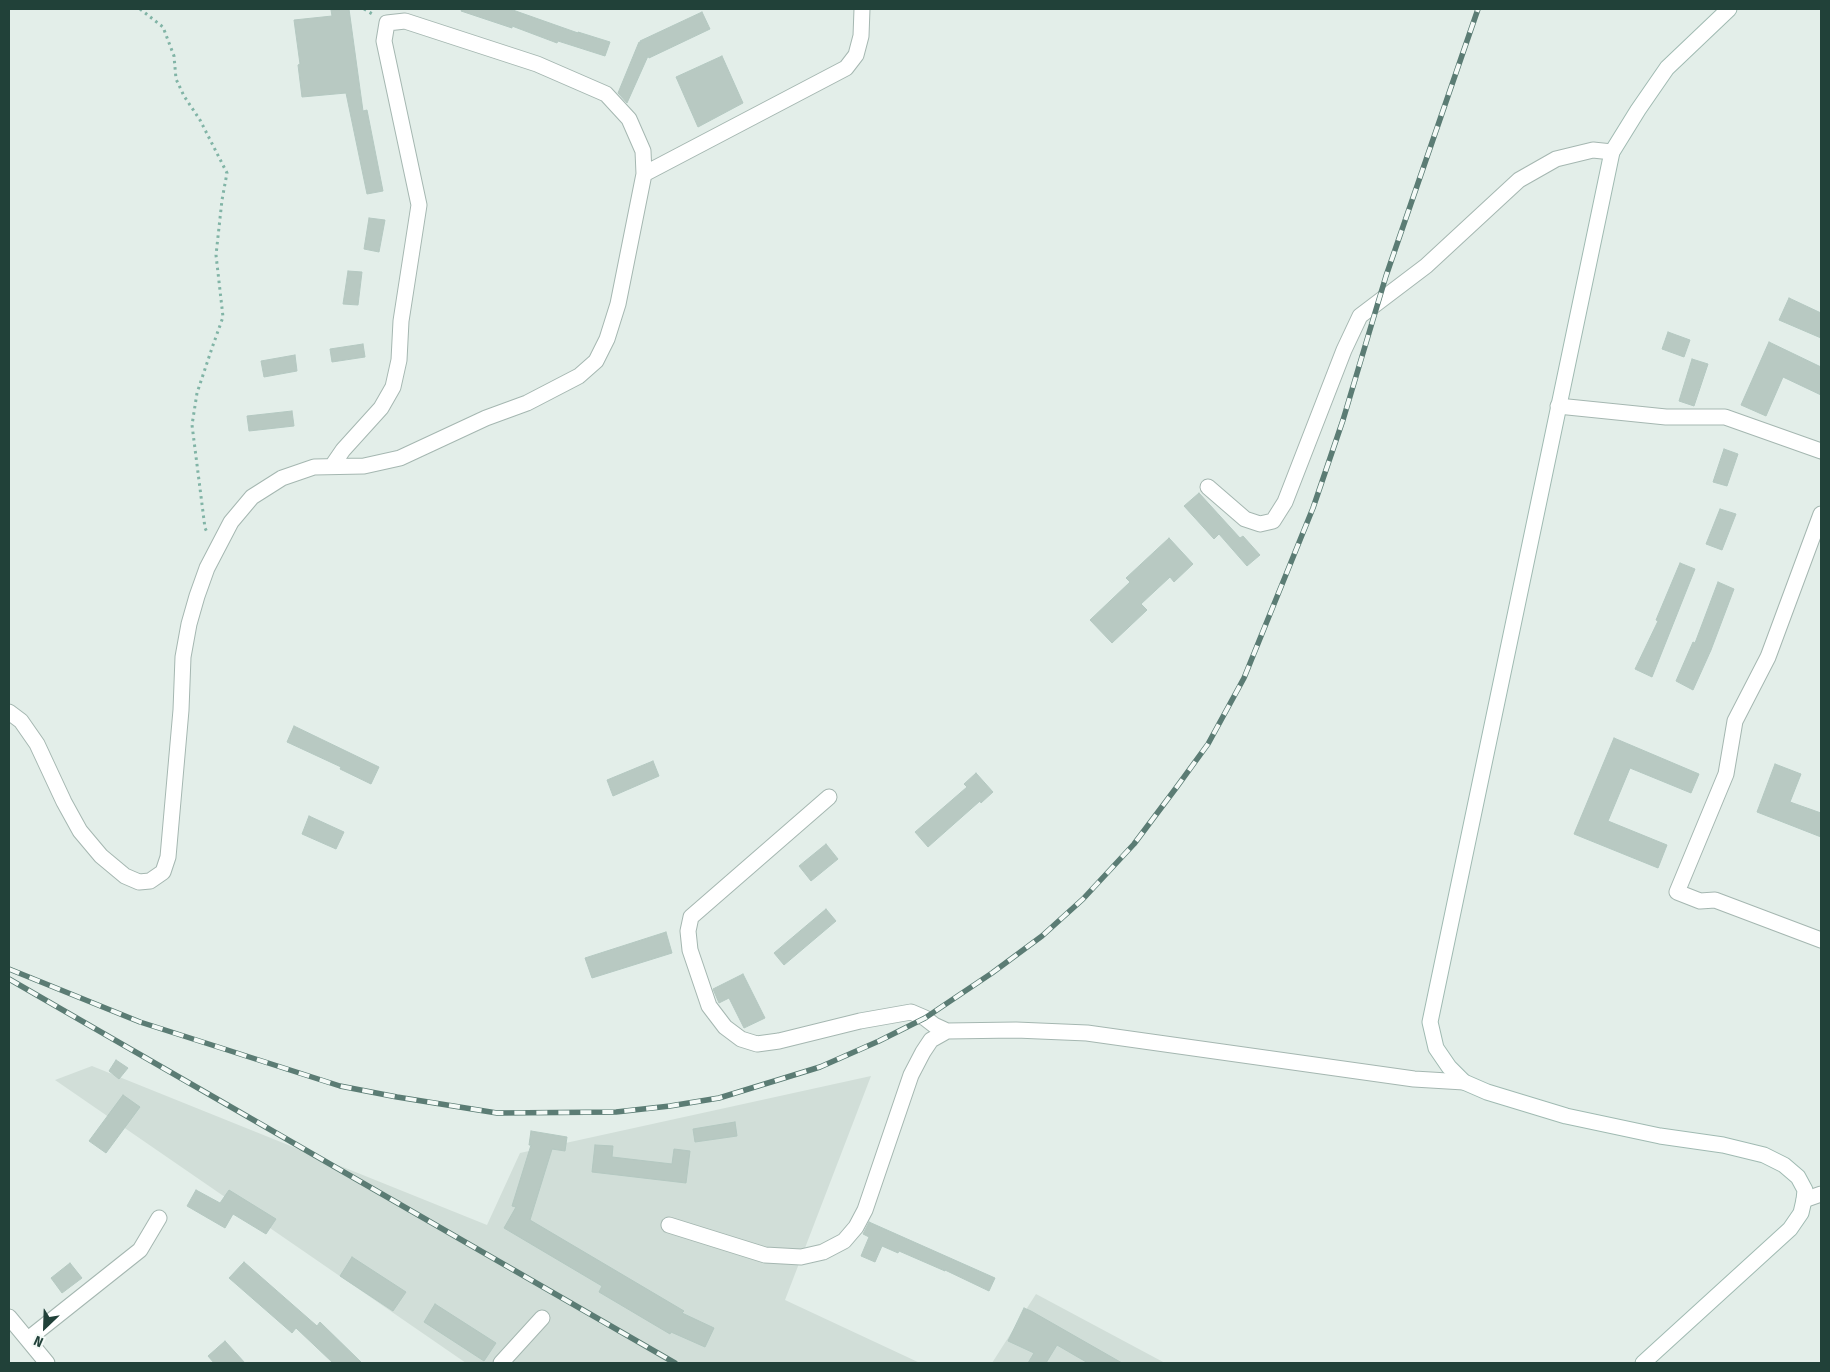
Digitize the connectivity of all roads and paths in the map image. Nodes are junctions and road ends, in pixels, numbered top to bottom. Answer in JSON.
{"nodes":[{"id":1,"x":140,"y":9,"type":"edge"},
{"id":2,"x":862,"y":9,"type":"edge"},
{"id":3,"x":1729,"y":9,"type":"edge"},
{"id":4,"x":1612,"y":152,"type":"junction"},
{"id":5,"x":644,"y":174,"type":"junction"},
{"id":6,"x":1558,"y":406,"type":"junction"},
{"id":7,"x":1821,"y":451,"type":"edge"},
{"id":8,"x":332,"y":466,"type":"junction"},
{"id":9,"x":1208,"y":487,"type":"dead end"},
{"id":10,"x":1821,"y":514,"type":"edge"},
{"id":11,"x":218,"y":550,"type":"junction"},
{"id":12,"x":9,"y":712,"type":"edge"},
{"id":13,"x":829,"y":797,"type":"dead end"},
{"id":14,"x":1821,"y":940,"type":"edge"},
{"id":15,"x":947,"y":1031,"type":"junction"},
{"id":16,"x":1464,"y":1082,"type":"junction"},
{"id":17,"x":1821,"y":1194,"type":"edge"},
{"id":18,"x":1804,"y":1200,"type":"junction"},
{"id":19,"x":159,"y":1218,"type":"dead end"},
{"id":20,"x":669,"y":1225,"type":"dead end"},
{"id":21,"x":9,"y":1317,"type":"edge"},
{"id":22,"x":542,"y":1318,"type":"dead end"},
{"id":23,"x":28,"y":1339,"type":"junction"},
{"id":24,"x":47,"y":1363,"type":"edge"},
{"id":25,"x":501,"y":1363,"type":"edge"},
{"id":26,"x":1643,"y":1363,"type":"edge"}],
"edges":[{"from":1,"to":11,"type":"path"},
{"from":2,"to":5,"type":"street"},
{"from":3,"to":4,"type":"street"},
{"from":4,"to":6,"type":"street"},
{"from":4,"to":9,"type":"street"},
{"from":5,"to":8,"type":"street"},
{"from":5,"to":8,"type":"street"},
{"from":6,"to":7,"type":"street"},
{"from":6,"to":16,"type":"street"},
{"from":8,"to":11,"type":"street"},
{"from":10,"to":14,"type":"street"},
{"from":11,"to":12,"type":"street"},
{"from":13,"to":15,"type":"street"},
{"from":15,"to":16,"type":"street"},
{"from":15,"to":20,"type":"street"},
{"from":16,"to":18,"type":"street"},
{"from":17,"to":18,"type":"street"},
{"from":18,"to":26,"type":"street"},
{"from":19,"to":23,"type":"street"},
{"from":21,"to":23,"type":"street"},
{"from":22,"to":25,"type":"street"},
{"from":23,"to":24,"type":"street"}]}
